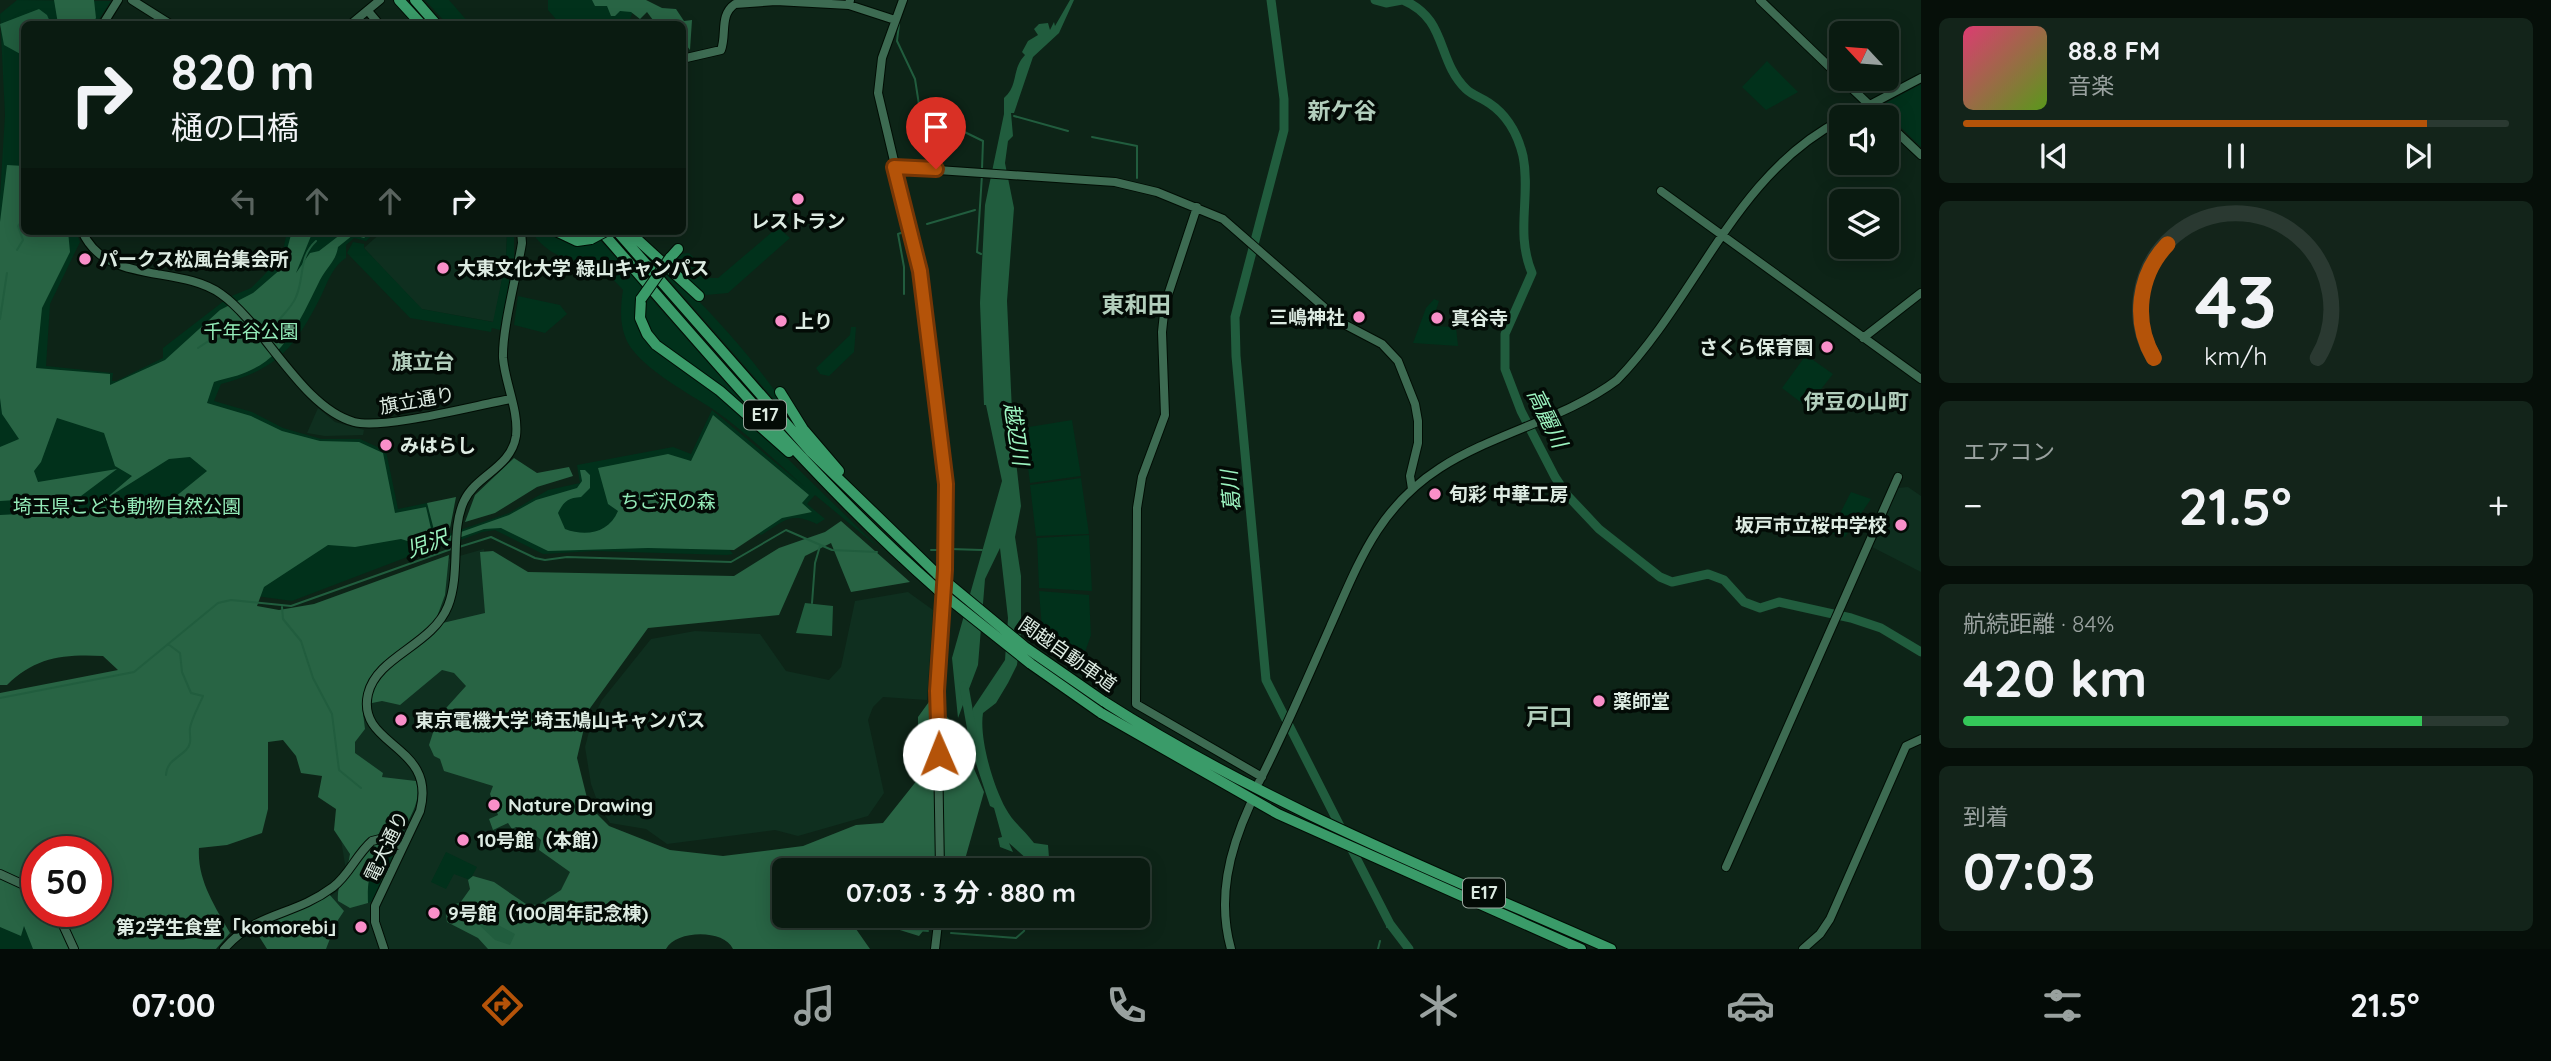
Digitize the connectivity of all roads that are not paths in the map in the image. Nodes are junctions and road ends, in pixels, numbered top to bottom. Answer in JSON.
{"nodes":[{"id":1,"x":118,"y":0,"type":"edge"},
{"id":2,"x":132,"y":0,"type":"edge"},
{"id":3,"x":400,"y":0,"type":"edge"},
{"id":4,"x":415,"y":0,"type":"edge"},
{"id":5,"x":903,"y":0,"type":"edge"},
{"id":6,"x":1760,"y":0,"type":"edge"},
{"id":7,"x":379,"y":1,"type":"edge"},
{"id":8,"x":850,"y":2,"type":"edge"},
{"id":9,"x":368,"y":11,"type":"junction"},
{"id":10,"x":895,"y":20,"type":"junction"},
{"id":11,"x":105,"y":21,"type":"edge"},
{"id":12,"x":165,"y":21,"type":"edge"},
{"id":13,"x":355,"y":21,"type":"edge"},
{"id":14,"x":376,"y":21,"type":"edge"},
{"id":15,"x":418,"y":21,"type":"edge"},
{"id":16,"x":433,"y":21,"type":"edge"},
{"id":17,"x":686,"y":58,"type":"edge"},
{"id":18,"x":1829,"y":66,"type":"edge"},
{"id":19,"x":1921,"y":78,"type":"edge"},
{"id":20,"x":1854,"y":91,"type":"edge"},
{"id":21,"x":1869,"y":105,"type":"edge"},
{"id":22,"x":1872,"y":105,"type":"edge"},
{"id":23,"x":1829,"y":127,"type":"edge"},
{"id":24,"x":1899,"y":134,"type":"edge"},
{"id":25,"x":1921,"y":155,"type":"edge"},
{"id":26,"x":894,"y":167,"type":"junction"},
{"id":27,"x":1661,"y":191,"type":"dead end"},
{"id":28,"x":1197,"y":207,"type":"junction"},
{"id":29,"x":85,"y":235,"type":"edge"},
{"id":30,"x":521,"y":235,"type":"edge"},
{"id":31,"x":564,"y":235,"type":"edge"},
{"id":32,"x":597,"y":235,"type":"edge"},
{"id":33,"x":607,"y":235,"type":"edge"},
{"id":34,"x":621,"y":235,"type":"edge"},
{"id":35,"x":632,"y":235,"type":"edge"},
{"id":36,"x":1724,"y":236,"type":"junction"},
{"id":37,"x":674,"y":254,"type":"dead end"},
{"id":38,"x":1921,"y":293,"type":"edge"},
{"id":39,"x":699,"y":296,"type":"dead end"},
{"id":40,"x":1863,"y":338,"type":"junction"},
{"id":41,"x":1921,"y":379,"type":"edge"},
{"id":42,"x":780,"y":392,"type":"dead end"},
{"id":43,"x":511,"y":399,"type":"junction"},
{"id":44,"x":1898,"y":477,"type":"dead end"},
{"id":45,"x":1412,"y":489,"type":"junction"},
{"id":46,"x":885,"y":542,"type":"junction"},
{"id":47,"x":933,"y":571,"type":"junction"},
{"id":48,"x":1921,"y":739,"type":"edge"},
{"id":49,"x":1250,"y":805,"type":"dead end"},
{"id":50,"x":403,"y":847,"type":"junction"},
{"id":51,"x":940,"y":858,"type":"edge"},
{"id":52,"x":1726,"y":867,"type":"dead end"},
{"id":53,"x":0,"y":874,"type":"edge"},
{"id":54,"x":21,"y":884,"type":"edge"},
{"id":55,"x":64,"y":927,"type":"edge"},
{"id":56,"x":937,"y":928,"type":"edge"},
{"id":57,"x":74,"y":949,"type":"edge"},
{"id":58,"x":224,"y":949,"type":"edge"},
{"id":59,"x":384,"y":949,"type":"edge"},
{"id":60,"x":935,"y":949,"type":"edge"},
{"id":61,"x":1231,"y":949,"type":"edge"},
{"id":62,"x":1581,"y":949,"type":"edge"},
{"id":63,"x":1611,"y":949,"type":"edge"},
{"id":64,"x":1803,"y":949,"type":"edge"}],
"edges":[{"from":1,"to":11,"type":"street"},
{"from":2,"to":12,"type":"street"},
{"from":3,"to":15,"type":"highway"},
{"from":4,"to":16,"type":"highway"},
{"from":5,"to":10,"type":"street"},
{"from":6,"to":18,"type":"street"},
{"from":7,"to":9,"type":"street"},
{"from":8,"to":10,"type":"street"},
{"from":8,"to":17,"type":"street"},
{"from":9,"to":13,"type":"street"},
{"from":9,"to":14,"type":"street"},
{"from":10,"to":26,"type":"street"},
{"from":19,"to":22,"type":"street"},
{"from":20,"to":21,"type":"street"},
{"from":23,"to":36,"type":"street"},
{"from":24,"to":25,"type":"street"},
{"from":26,"to":28,"type":"street"},
{"from":26,"to":51,"type":"street"},
{"from":27,"to":36,"type":"street"},
{"from":28,"to":45,"type":"street"},
{"from":28,"to":45,"type":"street"},
{"from":29,"to":43,"type":"street","name":"旗立通り"},
{"from":30,"to":43,"type":"street"},
{"from":31,"to":32,"type":"highway","bridge":true},
{"from":33,"to":46,"type":"highway","name":"関越自動車道","number":"E17"},
{"from":34,"to":47,"type":"highway","name":"関越自動車道","number":"E17"},
{"from":35,"to":39,"type":"highway"},
{"from":36,"to":40,"type":"street"},
{"from":36,"to":45,"type":"street"},
{"from":37,"to":46,"type":"highway","bridge":true},
{"from":38,"to":40,"type":"street"},
{"from":40,"to":41,"type":"street"},
{"from":42,"to":47,"type":"highway"},
{"from":43,"to":50,"type":"street","name":"電大通り"},
{"from":44,"to":52,"type":"street"},
{"from":46,"to":62,"type":"highway","name":"関越自動車道","number":"E17","bridge":true},
{"from":47,"to":63,"type":"highway","name":"関越自動車道","number":"E17","bridge":true},
{"from":48,"to":64,"type":"street"},
{"from":49,"to":61,"type":"street"},
{"from":50,"to":58,"type":"street"},
{"from":50,"to":59,"type":"street","name":"電大通り"},
{"from":53,"to":54,"type":"street"},
{"from":55,"to":57,"type":"street"},
{"from":56,"to":60,"type":"street"}]}
